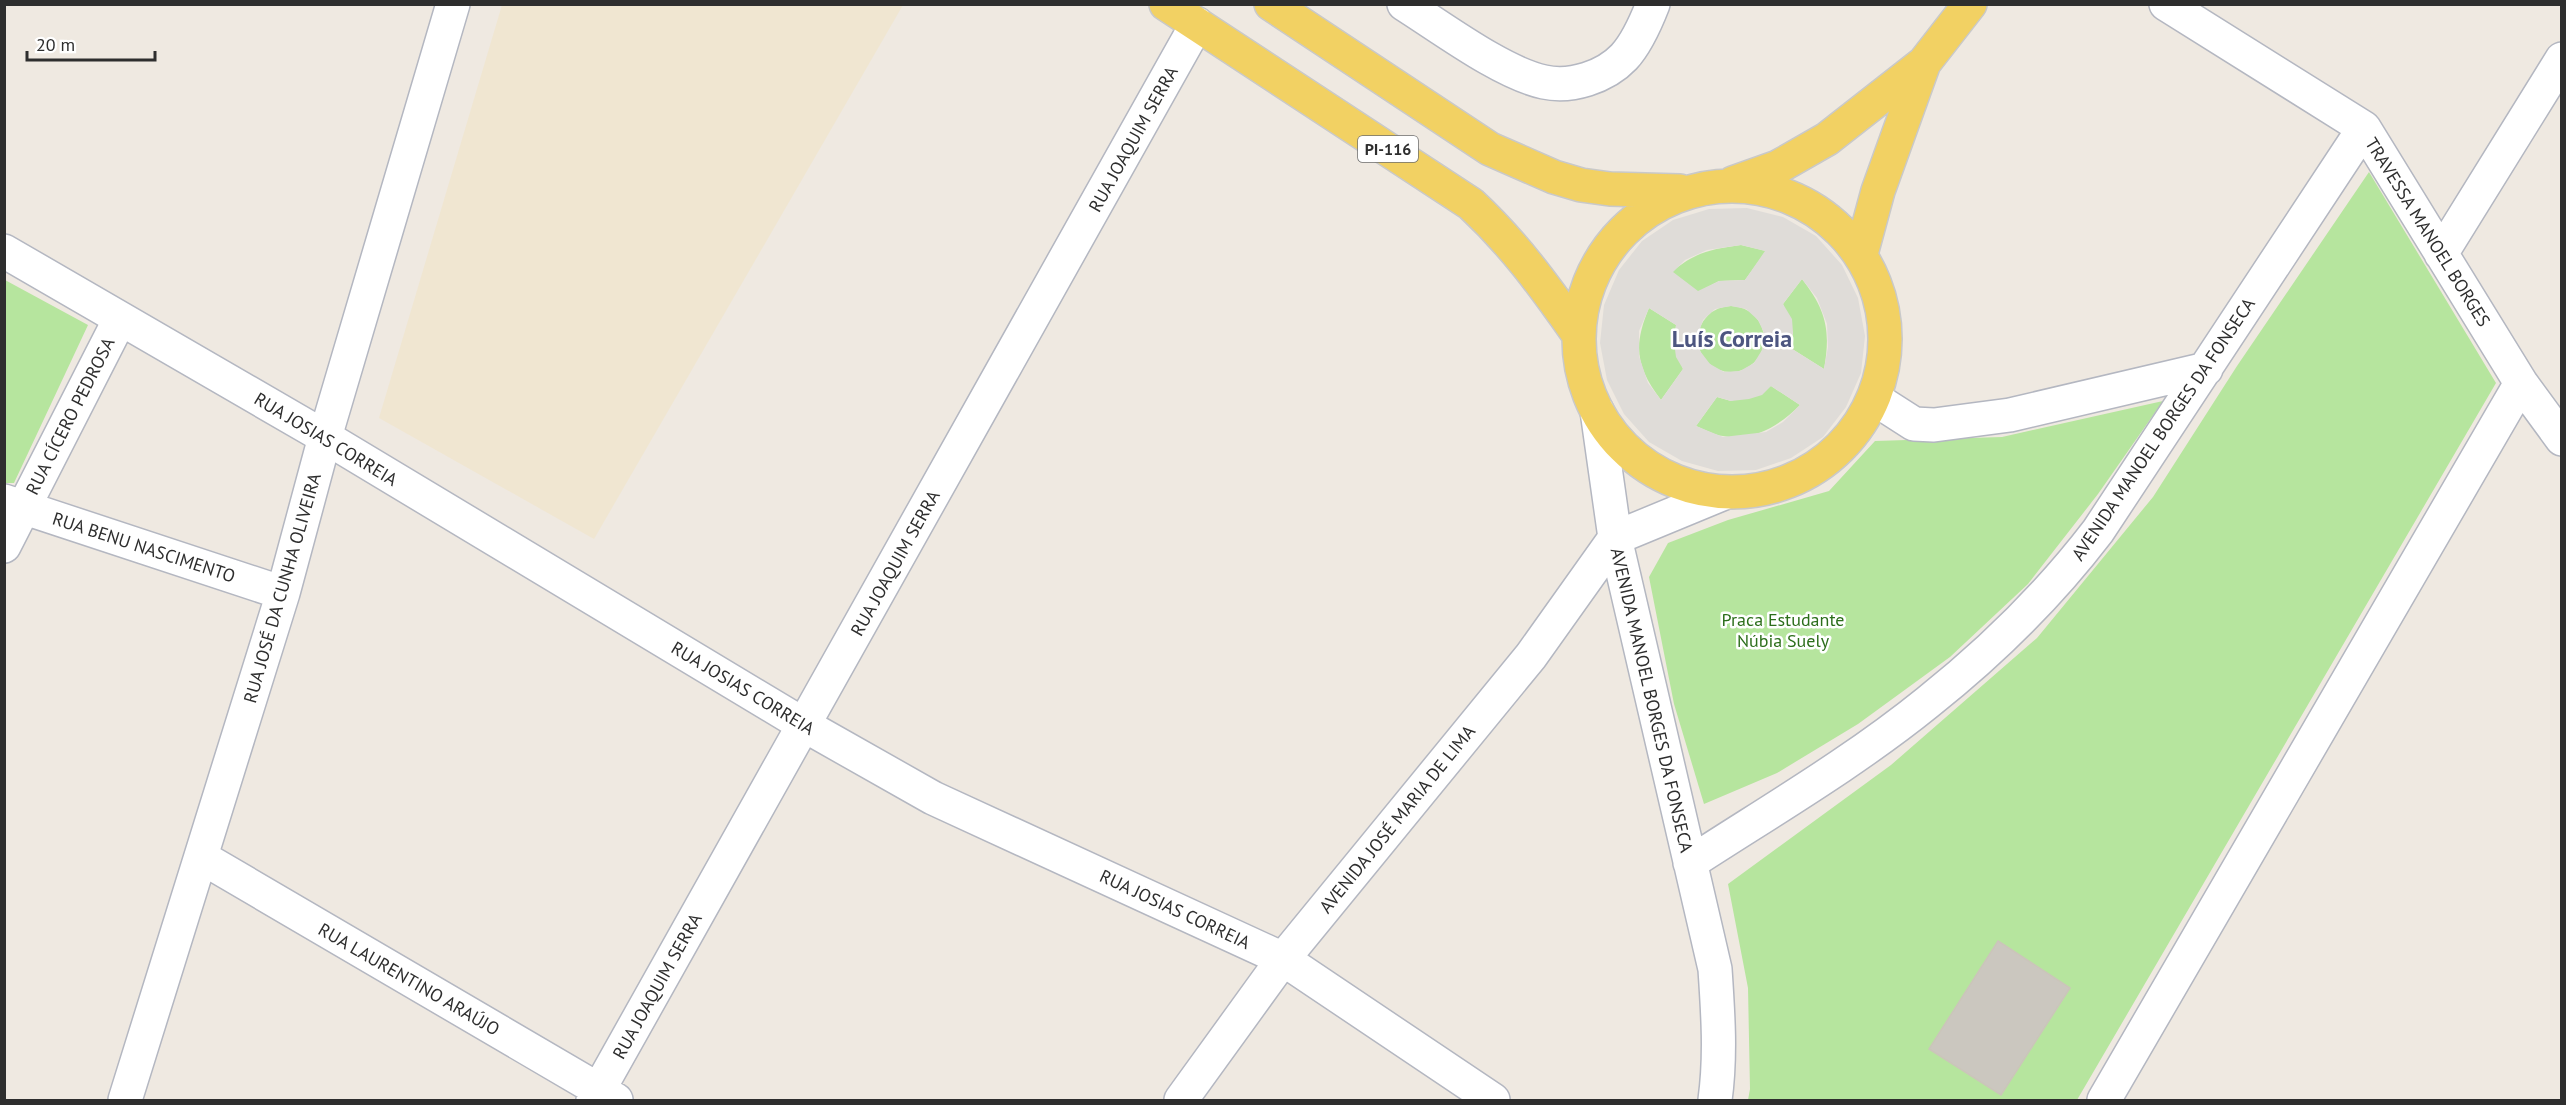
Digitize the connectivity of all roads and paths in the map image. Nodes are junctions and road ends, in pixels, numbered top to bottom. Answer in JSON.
{"nodes":[{"id":1,"x":453,"y":4,"type":"edge"},
{"id":2,"x":1166,"y":4,"type":"edge"},
{"id":3,"x":1271,"y":4,"type":"edge"},
{"id":4,"x":1404,"y":4,"type":"edge"},
{"id":5,"x":1653,"y":4,"type":"edge"},
{"id":6,"x":1970,"y":4,"type":"edge"},
{"id":7,"x":2166,"y":4,"type":"edge"},
{"id":8,"x":1197,"y":24,"type":"junction"},
{"id":9,"x":2562,"y":58,"type":"edge"},
{"id":10,"x":1924,"y":63,"type":"junction"},
{"id":11,"x":2364,"y":128,"type":"junction"},
{"id":12,"x":1730,"y":184,"type":"junction"},
{"id":13,"x":1685,"y":191,"type":"junction"},
{"id":14,"x":4,"y":251,"type":"edge"},
{"id":15,"x":1861,"y":254,"type":"junction"},
{"id":16,"x":2441,"y":254,"type":"junction"},
{"id":17,"x":120,"y":319,"type":"junction"},
{"id":18,"x":1576,"y":331,"type":"junction"},
{"id":19,"x":2206,"y":369,"type":"junction"},
{"id":20,"x":2522,"y":382,"type":"junction"},
{"id":21,"x":1875,"y":399,"type":"junction"},
{"id":22,"x":1597,"y":411,"type":"junction"},
{"id":23,"x":325,"y":437,"type":"junction"},
{"id":24,"x":2562,"y":439,"type":"edge"},
{"id":25,"x":1724,"y":493,"type":"junction"},
{"id":26,"x":13,"y":505,"type":"edge"},
{"id":27,"x":1615,"y":538,"type":"junction"},
{"id":28,"x":4,"y":546,"type":"edge"},
{"id":29,"x":283,"y":593,"type":"junction"},
{"id":30,"x":804,"y":725,"type":"junction"},
{"id":31,"x":201,"y":857,"type":"junction"},
{"id":32,"x":1690,"y":862,"type":"junction"},
{"id":33,"x":1283,"y":958,"type":"junction"},
{"id":34,"x":603,"y":1097,"type":"edge"},
{"id":35,"x":125,"y":1101,"type":"edge"},
{"id":36,"x":1181,"y":1101,"type":"edge"},
{"id":37,"x":1493,"y":1101,"type":"edge"},
{"id":38,"x":1715,"y":1101,"type":"edge"},
{"id":39,"x":2104,"y":1101,"type":"edge"}],
"edges":[{"from":1,"to":23,"type":"street","name":"RUA JOSÉ DA CUNHA OLIVEIRA"},
{"from":2,"to":8,"type":"main road","number":"PI-116"},
{"from":3,"to":13,"type":"main road"},
{"from":4,"to":5,"type":"street"},
{"from":6,"to":10,"type":"main road"},
{"from":7,"to":11,"type":"street","name":"TRAVESSA MANOEL BORGES"},
{"from":8,"to":18,"type":"main road","number":"PI-116"},
{"from":8,"to":30,"type":"street","name":"RUA JOAQUIM SERRA"},
{"from":9,"to":16,"type":"street"},
{"from":10,"to":12,"type":"main road"},
{"from":10,"to":15,"type":"main road"},
{"from":11,"to":16,"type":"street","name":"TRAVESSA MANOEL BORGES"},
{"from":11,"to":19,"type":"street","name":"AVENIDA MANOEL BORGES DA FONSECA"},
{"from":12,"to":13,"type":"main road"},
{"from":12,"to":15,"type":"main road"},
{"from":13,"to":18,"type":"main road"},
{"from":14,"to":17,"type":"street","name":"RUA JOSIAS CORREIA"},
{"from":15,"to":21,"type":"main road"},
{"from":16,"to":20,"type":"street","name":"TRAVESSA MANOEL BORGES"},
{"from":17,"to":23,"type":"street","name":"RUA JOSIAS CORREIA"},
{"from":17,"to":26,"type":"street","name":"RUA CÍCERO PEDROSA"},
{"from":18,"to":22,"type":"main road"},
{"from":19,"to":21,"type":"street"},
{"from":19,"to":32,"type":"street","name":"AVENIDA MANOEL BORGES DA FONSECA"},
{"from":20,"to":24,"type":"street","name":"TRAVESSA MANOEL BORGES"},
{"from":20,"to":39,"type":"street"},
{"from":21,"to":25,"type":"main road"},
{"from":22,"to":25,"type":"main road"},
{"from":22,"to":27,"type":"street","name":"AVENIDA MANOEL BORGES DA FONSECA"},
{"from":23,"to":29,"type":"street","name":"RUA JOSÉ DA CUNHA OLIVEIRA"},
{"from":23,"to":30,"type":"street","name":"RUA JOSIAS CORREIA"},
{"from":25,"to":27,"type":"street"},
{"from":26,"to":28,"type":"street","name":"RUA CÍCERO PEDROSA"},
{"from":26,"to":29,"type":"street","name":"RUA BENU NASCIMENTO"},
{"from":27,"to":32,"type":"street","name":"AVENIDA MANOEL BORGES DA FONSECA"},
{"from":27,"to":33,"type":"street","name":"AVENIDA JOSÉ MARIA DE LIMA"},
{"from":29,"to":31,"type":"street","name":"RUA JOSÉ DA CUNHA OLIVEIRA"},
{"from":30,"to":33,"type":"street","name":"RUA JOSIAS CORREIA"},
{"from":30,"to":34,"type":"street","name":"RUA JOAQUIM SERRA"},
{"from":31,"to":34,"type":"street","name":"RUA LAURENTINO ARAÚJO"},
{"from":31,"to":35,"type":"street","name":"RUA JOSÉ DA CUNHA OLIVEIRA"},
{"from":32,"to":38,"type":"street","name":"AVENIDA MANOEL BORGES DA FONSECA"},
{"from":33,"to":36,"type":"street","name":"AVENIDA JOSÉ MARIA DE LIMA"},
{"from":33,"to":37,"type":"street","name":"RUA JOSIAS CORREIA"}]}
